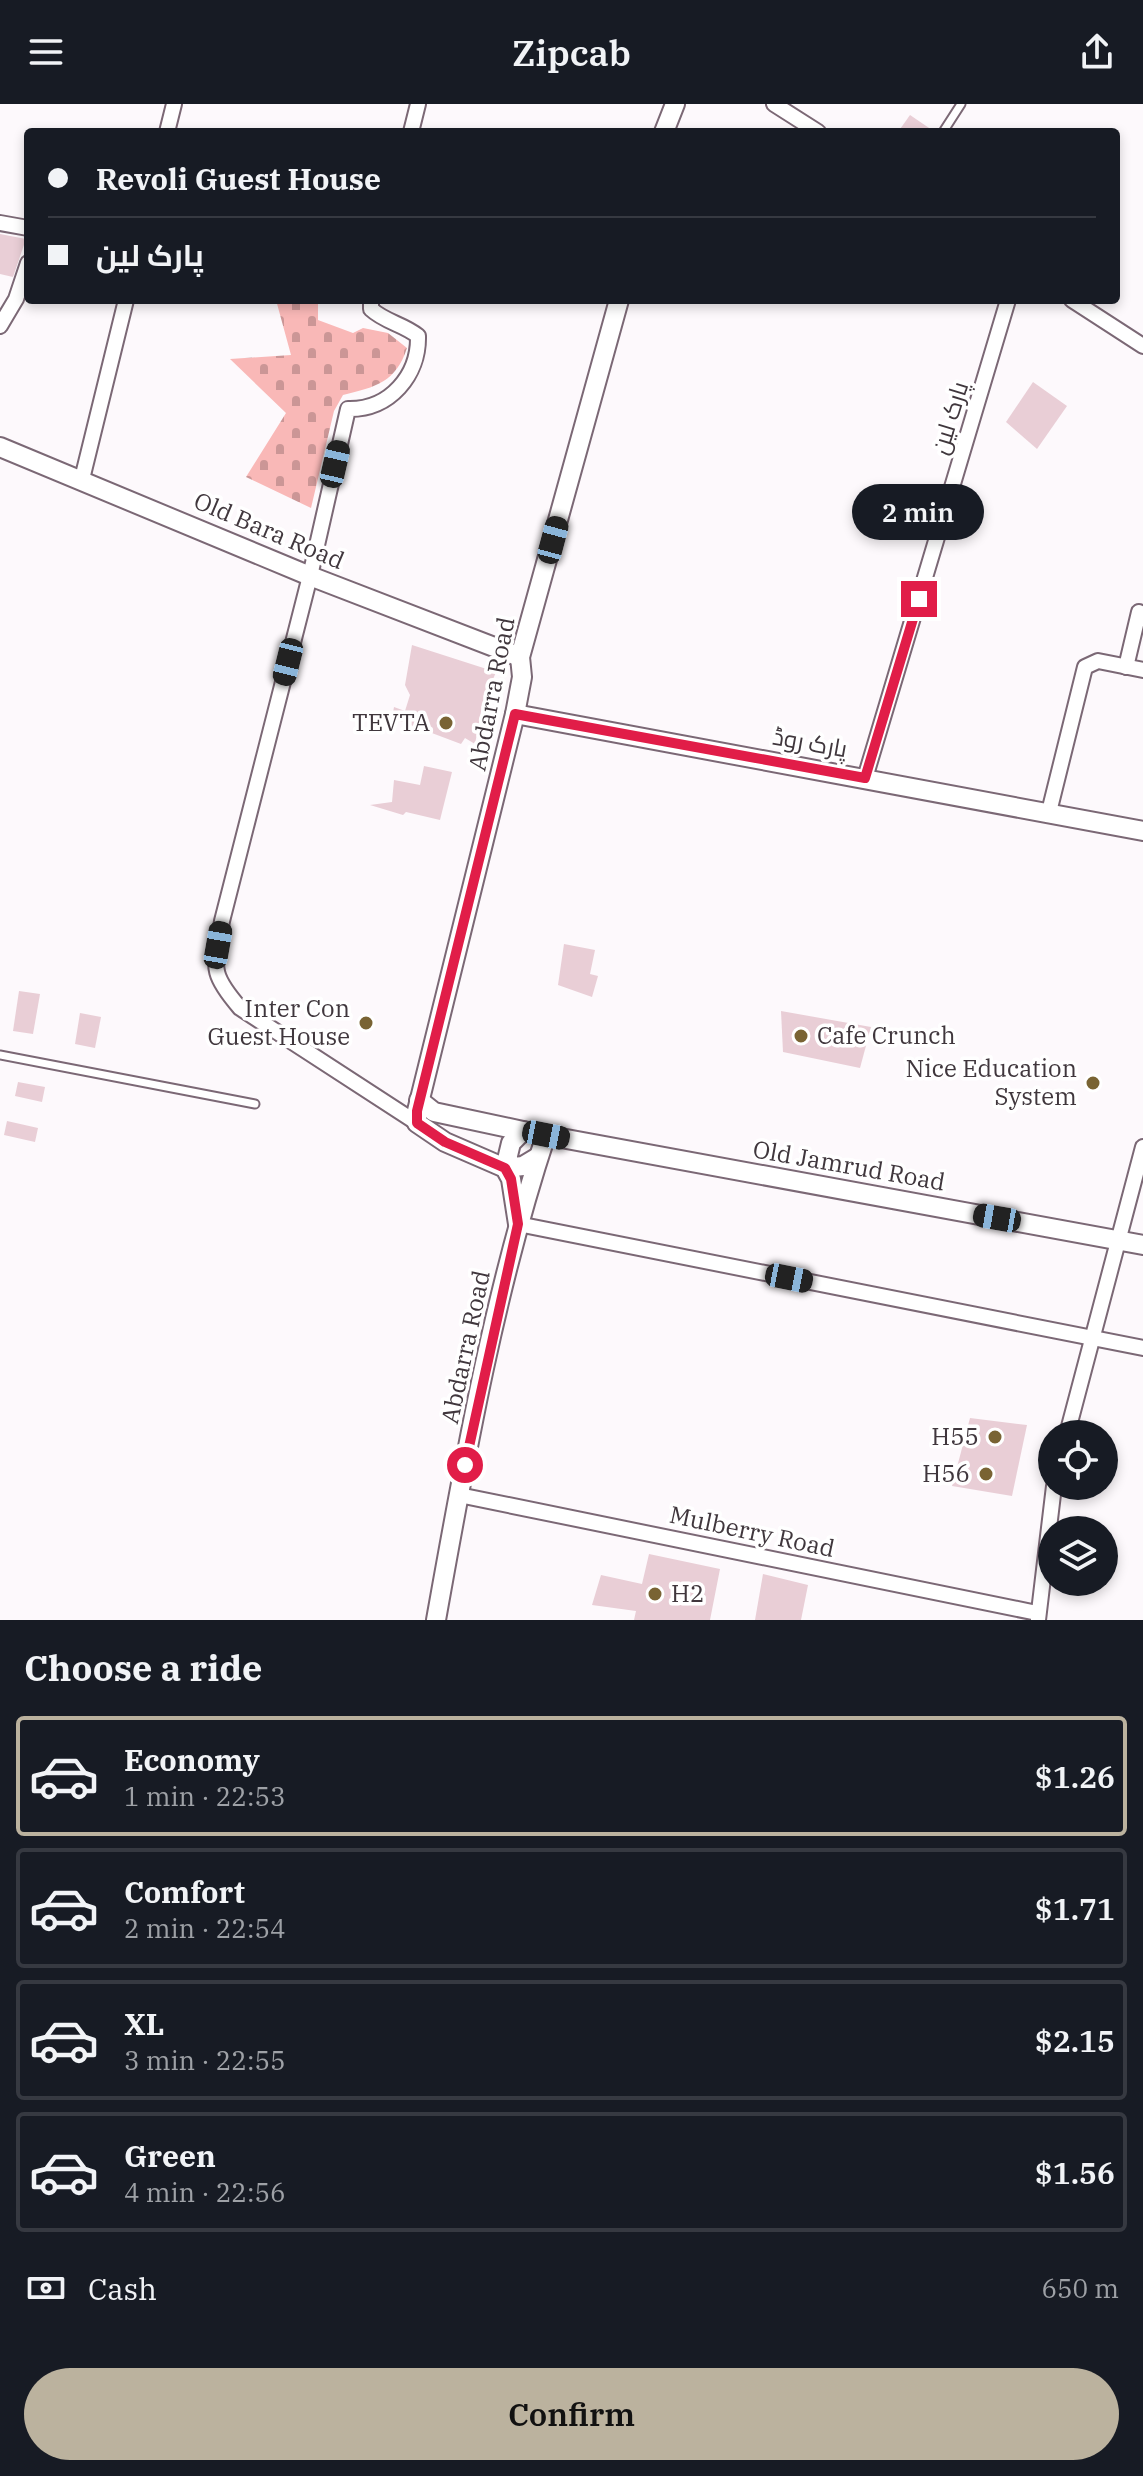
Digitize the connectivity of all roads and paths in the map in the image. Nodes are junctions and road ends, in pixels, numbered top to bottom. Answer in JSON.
{"nodes":[{"id":1,"x":174,"y":104,"type":"edge"},
{"id":2,"x":418,"y":104,"type":"edge"},
{"id":3,"x":675,"y":104,"type":"edge"},
{"id":4,"x":961,"y":104,"type":"edge"},
{"id":5,"x":785,"y":107,"type":"edge"},
{"id":6,"x":168,"y":128,"type":"edge"},
{"id":7,"x":412,"y":128,"type":"edge"},
{"id":8,"x":666,"y":128,"type":"edge"},
{"id":9,"x":813,"y":128,"type":"edge"},
{"id":10,"x":946,"y":128,"type":"edge"},
{"id":11,"x":0,"y":223,"type":"edge"},
{"id":12,"x":24,"y":227,"type":"edge"},
{"id":13,"x":24,"y":275,"type":"edge"},
{"id":14,"x":125,"y":304,"type":"edge"},
{"id":15,"x":371,"y":304,"type":"edge"},
{"id":16,"x":618,"y":304,"type":"edge"},
{"id":17,"x":1007,"y":304,"type":"edge"},
{"id":18,"x":1078,"y":304,"type":"edge"},
{"id":19,"x":0,"y":326,"type":"edge"},
{"id":20,"x":1143,"y":346,"type":"edge"},
{"id":21,"x":0,"y":447,"type":"edge"},
{"id":22,"x":82,"y":479,"type":"junction"},
{"id":23,"x":310,"y":576,"type":"junction"},
{"id":24,"x":1139,"y":612,"type":"dead end"},
{"id":25,"x":520,"y":657,"type":"junction"},
{"id":26,"x":1126,"y":667,"type":"junction"},
{"id":27,"x":1143,"y":670,"type":"edge"},
{"id":28,"x":515,"y":714,"type":"junction"},
{"id":29,"x":865,"y":778,"type":"junction"},
{"id":30,"x":1049,"y":812,"type":"junction"},
{"id":31,"x":1143,"y":831,"type":"edge"},
{"id":32,"x":0,"y":1055,"type":"edge"},
{"id":33,"x":419,"y":1100,"type":"junction"},
{"id":34,"x":255,"y":1104,"type":"dead end"},
{"id":35,"x":417,"y":1123,"type":"junction"},
{"id":36,"x":523,"y":1131,"type":"junction"},
{"id":37,"x":546,"y":1135,"type":"junction"},
{"id":38,"x":1143,"y":1147,"type":"edge"},
{"id":39,"x":538,"y":1157,"type":"junction"},
{"id":40,"x":505,"y":1168,"type":"junction"},
{"id":41,"x":518,"y":1224,"type":"junction"},
{"id":42,"x":1118,"y":1240,"type":"junction"},
{"id":43,"x":1143,"y":1245,"type":"edge"},
{"id":44,"x":1091,"y":1338,"type":"junction"},
{"id":45,"x":1143,"y":1348,"type":"edge"},
{"id":46,"x":1070,"y":1420,"type":"edge"},
{"id":47,"x":459,"y":1495,"type":"junction"},
{"id":48,"x":1052,"y":1500,"type":"edge"},
{"id":49,"x":1038,"y":1617,"type":"edge"},
{"id":50,"x":436,"y":1620,"type":"edge"}],
"edges":[{"from":1,"to":6,"type":"street"},
{"from":2,"to":7,"type":"street"},
{"from":3,"to":8,"type":"street"},
{"from":4,"to":10,"type":"lane"},
{"from":5,"to":9,"type":"street"},
{"from":11,"to":12,"type":"street"},
{"from":13,"to":19,"type":"street"},
{"from":14,"to":22,"type":"street"},
{"from":15,"to":23,"type":"street"},
{"from":16,"to":25,"type":"street","name":"Abdarra Road"},
{"from":17,"to":29,"type":"street","name":"پارک لین"},
{"from":18,"to":20,"type":"street"},
{"from":21,"to":22,"type":"street","name":"Old Bara Road"},
{"from":22,"to":23,"type":"street","name":"Old Bara Road"},
{"from":23,"to":25,"type":"street","name":"Old Bara Road"},
{"from":23,"to":35,"type":"street"},
{"from":24,"to":26,"type":"street"},
{"from":25,"to":28,"type":"street","name":"Abdarra Road"},
{"from":26,"to":27,"type":"street"},
{"from":26,"to":30,"type":"street"},
{"from":28,"to":29,"type":"street","name":"پارک روڈ"},
{"from":28,"to":33,"type":"street","name":"Abdarra Road"},
{"from":29,"to":30,"type":"street","name":"پارک روڈ"},
{"from":30,"to":31,"type":"street","name":"پارک روڈ"},
{"from":32,"to":34,"type":"lane"},
{"from":33,"to":35,"type":"street","name":"Abdarra Road"},
{"from":33,"to":36,"type":"street","name":"Old Jamrud Road"},
{"from":35,"to":40,"type":"street"},
{"from":36,"to":37,"type":"street","name":"Old Jamrud Road"},
{"from":36,"to":40,"type":"street"},
{"from":37,"to":39,"type":"street","name":"Abdarra Road"},
{"from":37,"to":42,"type":"street","name":"Old Jamrud Road"},
{"from":38,"to":42,"type":"street"},
{"from":39,"to":40,"type":"street"},
{"from":39,"to":41,"type":"street","name":"Abdarra Road"},
{"from":40,"to":41,"type":"street"},
{"from":41,"to":44,"type":"street"},
{"from":41,"to":47,"type":"street","name":"Abdarra Road"},
{"from":42,"to":43,"type":"street","name":"Old Jamrud Road"},
{"from":42,"to":44,"type":"street"},
{"from":44,"to":45,"type":"street"},
{"from":44,"to":46,"type":"street"},
{"from":47,"to":49,"type":"street","name":"Mulberry Road"},
{"from":47,"to":50,"type":"street","name":"Abdarra Road"},
{"from":48,"to":49,"type":"street"}]}
